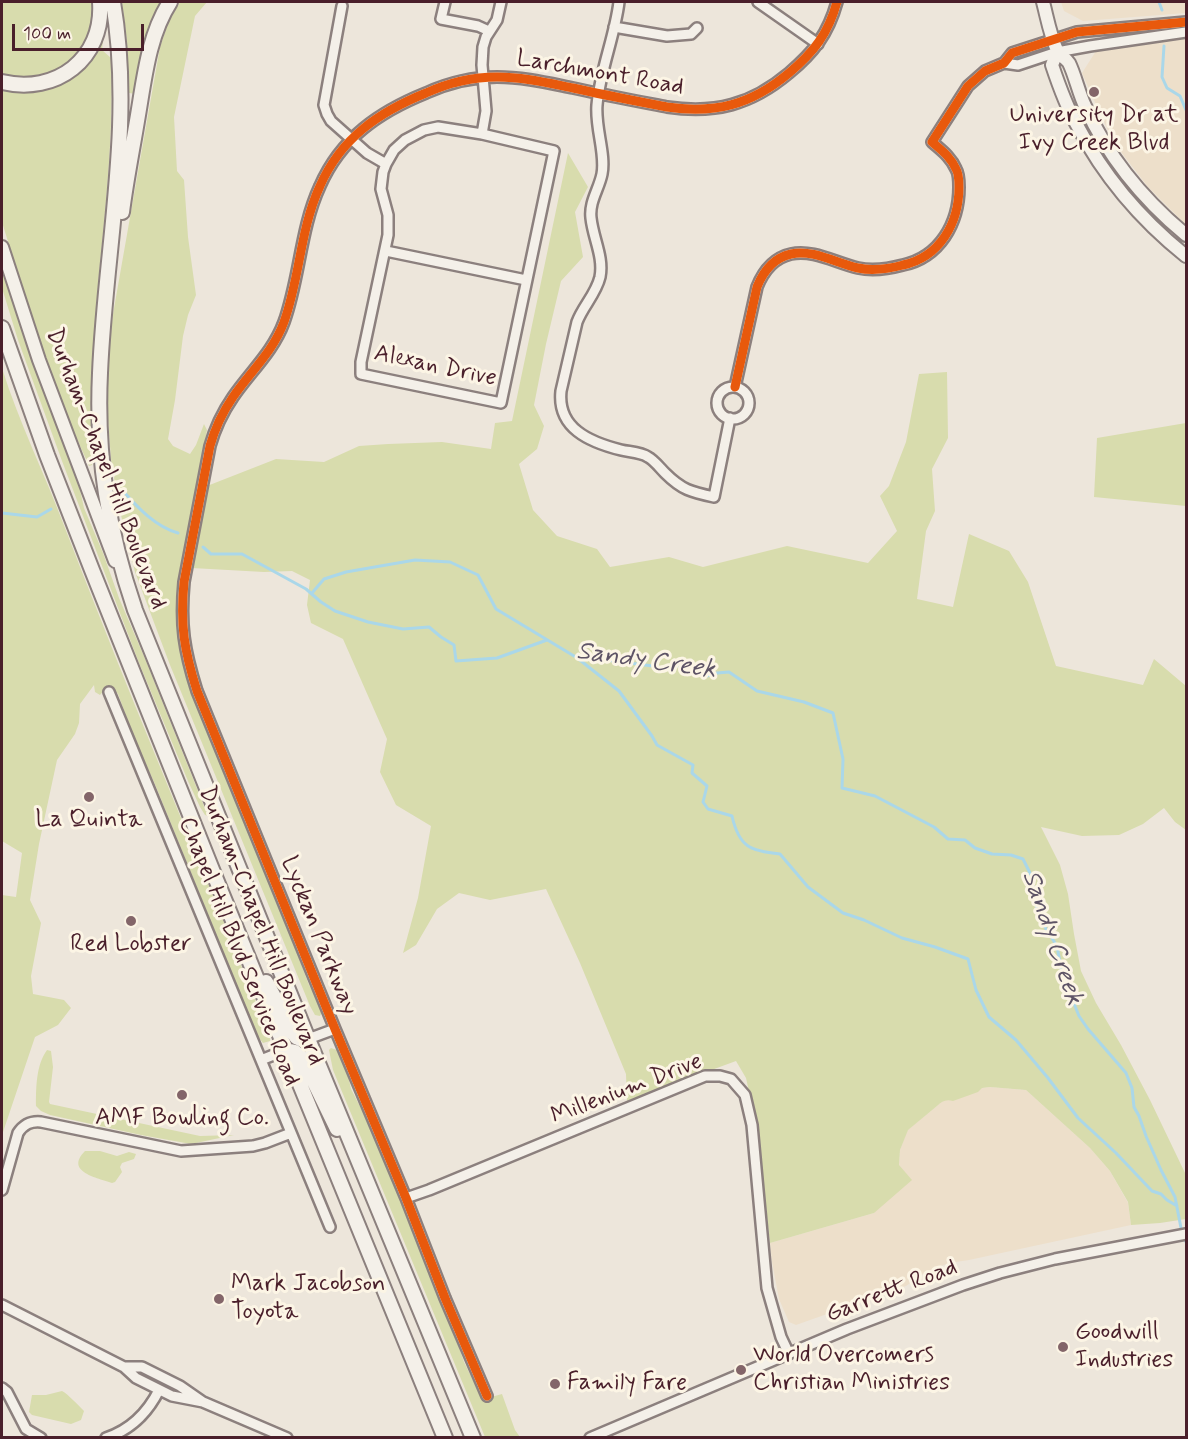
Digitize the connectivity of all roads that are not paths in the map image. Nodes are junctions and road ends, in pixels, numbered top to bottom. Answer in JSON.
{"nodes":[{"id":1,"x":100,"y":2,"type":"edge"},
{"id":2,"x":113,"y":2,"type":"edge"},
{"id":3,"x":170,"y":2,"type":"edge"},
{"id":4,"x":445,"y":2,"type":"edge"},
{"id":5,"x":501,"y":2,"type":"edge"},
{"id":6,"x":619,"y":2,"type":"edge"},
{"id":7,"x":758,"y":2,"type":"edge"},
{"id":8,"x":837,"y":2,"type":"edge"},
{"id":9,"x":1043,"y":2,"type":"edge"},
{"id":10,"x":342,"y":6,"type":"dead end"},
{"id":11,"x":1186,"y":22,"type":"edge"},
{"id":12,"x":614,"y":27,"type":"junction"},
{"id":13,"x":696,"y":28,"type":"dead end"},
{"id":14,"x":489,"y":31,"type":"junction"},
{"id":15,"x":1186,"y":32,"type":"edge"},
{"id":16,"x":1053,"y":39,"type":"junction"},
{"id":17,"x":818,"y":44,"type":"junction"},
{"id":18,"x":1057,"y":52,"type":"junction"},
{"id":19,"x":1004,"y":63,"type":"junction"},
{"id":20,"x":483,"y":77,"type":"junction"},
{"id":21,"x":2,"y":81,"type":"edge"},
{"id":22,"x":599,"y":94,"type":"junction"},
{"id":23,"x":482,"y":134,"type":"junction"},
{"id":24,"x":352,"y":138,"type":"junction"},
{"id":25,"x":386,"y":164,"type":"junction"},
{"id":26,"x":1186,"y":235,"type":"edge"},
{"id":27,"x":2,"y":247,"type":"edge"},
{"id":28,"x":386,"y":251,"type":"junction"},
{"id":29,"x":1186,"y":256,"type":"edge"},
{"id":30,"x":526,"y":279,"type":"junction"},
{"id":31,"x":2,"y":328,"type":"edge"},
{"id":32,"x":103,"y":329,"type":"junction"},
{"id":33,"x":735,"y":387,"type":"junction"},
{"id":34,"x":730,"y":418,"type":"junction"},
{"id":35,"x":204,"y":477,"type":"joint"},
{"id":36,"x":135,"y":610,"type":"junction"},
{"id":37,"x":109,"y":692,"type":"dead end"},
{"id":38,"x":239,"y":934,"type":"junction"},
{"id":39,"x":334,"y":1029,"type":"junction"},
{"id":40,"x":308,"y":1039,"type":"junction"},
{"id":41,"x":286,"y":1050,"type":"junction"},
{"id":42,"x":261,"y":1060,"type":"junction"},
{"id":43,"x":291,"y":1133,"type":"junction"},
{"id":44,"x":2,"y":1190,"type":"edge"},
{"id":45,"x":373,"y":1194,"type":"junction"},
{"id":46,"x":406,"y":1198,"type":"junction"},
{"id":47,"x":330,"y":1227,"type":"dead end"},
{"id":48,"x":1186,"y":1234,"type":"edge"},
{"id":49,"x":2,"y":1305,"type":"edge"},
{"id":50,"x":789,"y":1354,"type":"junction"},
{"id":51,"x":124,"y":1367,"type":"junction"},
{"id":52,"x":2,"y":1388,"type":"edge"},
{"id":53,"x":159,"y":1390,"type":"junction"},
{"id":54,"x":487,"y":1396,"type":"dead end"},
{"id":55,"x":203,"y":1402,"type":"junction"},
{"id":56,"x":24,"y":1433,"type":"edge"},
{"id":57,"x":41,"y":1437,"type":"edge"},
{"id":58,"x":108,"y":1437,"type":"edge"},
{"id":59,"x":287,"y":1437,"type":"edge"},
{"id":60,"x":445,"y":1437,"type":"edge"},
{"id":61,"x":473,"y":1437,"type":"edge"},
{"id":62,"x":590,"y":1437,"type":"edge"}],
"edges":[{"from":1,"to":21,"type":"highway"},
{"from":2,"to":32,"type":"highway"},
{"from":3,"to":32,"type":"highway"},
{"from":4,"to":14,"type":"street"},
{"from":5,"to":14,"type":"street"},
{"from":6,"to":12,"type":"street"},
{"from":7,"to":17,"type":"street"},
{"from":8,"to":17,"type":"street","name":"Larchmont Road"},
{"from":9,"to":16,"type":"main road"},
{"from":10,"to":24,"type":"street"},
{"from":11,"to":16,"type":"street"},
{"from":12,"to":13,"type":"street"},
{"from":12,"to":22,"type":"street"},
{"from":14,"to":20,"type":"street"},
{"from":15,"to":18,"type":"street"},
{"from":16,"to":18,"type":"main road"},
{"from":16,"to":19,"type":"street"},
{"from":17,"to":22,"type":"street","name":"Larchmont Road"},
{"from":18,"to":19,"type":"street"},
{"from":18,"to":26,"type":"main road"},
{"from":18,"to":29,"type":"main road"},
{"from":19,"to":33,"type":"street"},
{"from":20,"to":22,"type":"street","name":"Larchmont Road"},
{"from":20,"to":23,"type":"street"},
{"from":20,"to":24,"type":"street","name":"Larchmont Road"},
{"from":22,"to":34,"type":"street"},
{"from":23,"to":25,"type":"street","name":"Alexan Drive"},
{"from":23,"to":30,"type":"street","name":"Alexan Drive"},
{"from":24,"to":25,"type":"street"},
{"from":24,"to":35,"type":"street","name":"Larchmont Road"},
{"from":25,"to":28,"type":"street","name":"Alexan Drive"},
{"from":27,"to":36,"type":"main road","name":"Durham-Chapel Hill Boulevard"},
{"from":28,"to":30,"type":"street"},
{"from":28,"to":30,"type":"street","name":"Alexan Drive"},
{"from":31,"to":38,"type":"highway","name":"Durham-Chapel Hill Boulevard"},
{"from":32,"to":36,"type":"highway"},
{"from":33,"to":34,"type":"street"},
{"from":33,"to":34,"type":"street"},
{"from":35,"to":39,"type":"street","name":"Lyckan Parkway"},
{"from":36,"to":40,"type":"highway","name":"Durham-Chapel Hill Boulevard"},
{"from":37,"to":42,"type":"street","name":"Chapel Hill Blvd Service Road"},
{"from":38,"to":40,"type":"highway"},
{"from":38,"to":41,"type":"highway","name":"Durham-Chapel Hill Boulevard"},
{"from":39,"to":40,"type":"street"},
{"from":39,"to":46,"type":"street","name":"Lyckan Parkway"},
{"from":40,"to":45,"type":"highway","name":"Durham-Chapel Hill Boulevard"},
{"from":41,"to":42,"type":"street"},
{"from":41,"to":45,"type":"highway"},
{"from":41,"to":60,"type":"highway","name":"Durham-Chapel Hill Boulevard"},
{"from":42,"to":43,"type":"street","name":"Chapel Hill Blvd Service Road"},
{"from":43,"to":44,"type":"street"},
{"from":43,"to":47,"type":"street","name":"Chapel Hill Blvd Service Road"},
{"from":45,"to":61,"type":"highway","name":"Durham-Chapel Hill Boulevard"},
{"from":46,"to":50,"type":"street","name":"Millenium Drive"},
{"from":46,"to":54,"type":"street","name":"Lyckan Parkway"},
{"from":48,"to":50,"type":"street","name":"Garrett Road"},
{"from":49,"to":51,"type":"street"},
{"from":50,"to":62,"type":"street","name":"Garrett Road"},
{"from":51,"to":53,"type":"street"},
{"from":51,"to":55,"type":"street"},
{"from":52,"to":56,"type":"street"},
{"from":53,"to":55,"type":"street"},
{"from":53,"to":58,"type":"street"},
{"from":55,"to":59,"type":"street"},
{"from":56,"to":57,"type":"street"}]}
